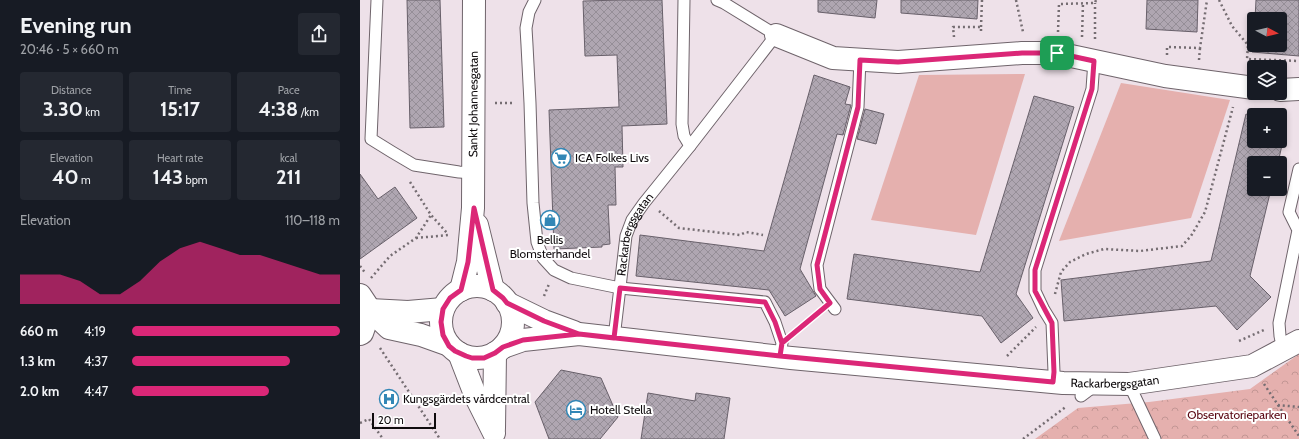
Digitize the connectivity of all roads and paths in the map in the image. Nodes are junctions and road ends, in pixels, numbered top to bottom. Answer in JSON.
{"nodes":[{"id":1,"x":377,"y":0,"type":"edge"},
{"id":2,"x":474,"y":0,"type":"edge"},
{"id":3,"x":535,"y":0,"type":"edge"},
{"id":4,"x":684,"y":0,"type":"edge"},
{"id":5,"x":718,"y":0,"type":"edge"},
{"id":6,"x":982,"y":0,"type":"edge"},
{"id":7,"x":1016,"y":0,"type":"edge"},
{"id":8,"x":1207,"y":0,"type":"edge"},
{"id":9,"x":1219,"y":0,"type":"edge"},
{"id":10,"x":1095,"y":2,"type":"edge"},
{"id":11,"x":1083,"y":3,"type":"junction"},
{"id":12,"x":981,"y":27,"type":"dead end"},
{"id":13,"x":776,"y":35,"type":"junction"},
{"id":14,"x":1022,"y":53,"type":"junction"},
{"id":15,"x":1057,"y":53,"type":"junction"},
{"id":16,"x":860,"y":60,"type":"junction"},
{"id":17,"x":1087,"y":60,"type":"junction"},
{"id":18,"x":1299,"y":61,"type":"edge"},
{"id":19,"x":1165,"y":76,"type":"junction"},
{"id":20,"x":1246,"y":87,"type":"edge"},
{"id":21,"x":1299,"y":89,"type":"edge"},
{"id":22,"x":1287,"y":90,"type":"edge"},
{"id":23,"x":493,"y":103,"type":"dead end"},
{"id":24,"x":530,"y":103,"type":"junction"},
{"id":25,"x":690,"y":146,"type":"junction"},
{"id":26,"x":392,"y":152,"type":"junction"},
{"id":27,"x":1299,"y":169,"type":"edge"},
{"id":28,"x":474,"y":173,"type":"junction"},
{"id":29,"x":646,"y":200,"type":"junction"},
{"id":30,"x":474,"y":208,"type":"junction"},
{"id":31,"x":431,"y":215,"type":"junction"},
{"id":32,"x":449,"y":234,"type":"junction"},
{"id":33,"x":454,"y":235,"type":"dead end"},
{"id":34,"x":763,"y":235,"type":"dead end"},
{"id":35,"x":416,"y":238,"type":"junction"},
{"id":36,"x":360,"y":266,"type":"edge"},
{"id":37,"x":554,"y":270,"type":"junction"},
{"id":38,"x":620,"y":288,"type":"junction"},
{"id":39,"x":461,"y":290,"type":"junction"},
{"id":40,"x":368,"y":292,"type":"edge"},
{"id":41,"x":500,"y":296,"type":"junction"},
{"id":42,"x":544,"y":296,"type":"dead end"},
{"id":43,"x":833,"y":306,"type":"joint"},
{"id":44,"x":443,"y":309,"type":"junction"},
{"id":45,"x":1046,"y":313,"type":"junction"},
{"id":46,"x":361,"y":333,"type":"edge"},
{"id":47,"x":579,"y":334,"type":"junction"},
{"id":48,"x":614,"y":338,"type":"junction"},
{"id":49,"x":1245,"y":338,"type":"dead end"},
{"id":50,"x":1239,"y":341,"type":"dead end"},
{"id":51,"x":1291,"y":345,"type":"edge"},
{"id":52,"x":379,"y":347,"type":"dead end"},
{"id":53,"x":454,"y":349,"type":"junction"},
{"id":54,"x":499,"y":350,"type":"junction"},
{"id":55,"x":781,"y":350,"type":"junction"},
{"id":56,"x":1252,"y":366,"type":"junction"},
{"id":57,"x":994,"y":377,"type":"junction"},
{"id":58,"x":1053,"y":382,"type":"junction"},
{"id":59,"x":1129,"y":384,"type":"junction"},
{"id":60,"x":1081,"y":396,"type":"joint"},
{"id":61,"x":1278,"y":405,"type":"junction"},
{"id":62,"x":1299,"y":407,"type":"edge"},
{"id":63,"x":360,"y":423,"type":"edge"},
{"id":64,"x":494,"y":436,"type":"edge"},
{"id":65,"x":1299,"y":436,"type":"edge"},
{"id":66,"x":383,"y":439,"type":"edge"},
{"id":67,"x":440,"y":439,"type":"edge"},
{"id":68,"x":1023,"y":439,"type":"edge"},
{"id":69,"x":1155,"y":439,"type":"edge"}],
"edges":[{"from":1,"to":26,"type":"lane"},
{"from":2,"to":28,"type":"street","name":"Sankt Johannesgatan"},
{"from":3,"to":24,"type":"lane"},
{"from":4,"to":25,"type":"lane"},
{"from":5,"to":13,"type":"lane"},
{"from":6,"to":12,"type":"path"},
{"from":7,"to":14,"type":"path"},
{"from":8,"to":19,"type":"path"},
{"from":9,"to":18,"type":"path"},
{"from":10,"to":11,"type":"path"},
{"from":10,"to":17,"type":"path"},
{"from":11,"to":15,"type":"path"},
{"from":11,"to":17,"type":"path"},
{"from":13,"to":16,"type":"street"},
{"from":13,"to":25,"type":"lane","name":"Rackarbergsgatan"},
{"from":14,"to":15,"type":"street"},
{"from":14,"to":16,"type":"street"},
{"from":15,"to":17,"type":"street"},
{"from":16,"to":43,"type":"lane"},
{"from":17,"to":19,"type":"street"},
{"from":17,"to":45,"type":"lane"},
{"from":19,"to":20,"type":"street"},
{"from":20,"to":45,"type":"path"},
{"from":21,"to":22,"type":"street"},
{"from":23,"to":24,"type":"path"},
{"from":24,"to":37,"type":"lane"},
{"from":25,"to":29,"type":"lane","name":"Rackarbergsgatan"},
{"from":26,"to":28,"type":"lane"},
{"from":26,"to":31,"type":"path"},
{"from":27,"to":51,"type":"lane"},
{"from":28,"to":30,"type":"street","name":"Sankt Johannesgatan"},
{"from":29,"to":34,"type":"path"},
{"from":29,"to":38,"type":"lane","name":"Rackarbergsgatan"},
{"from":30,"to":39,"type":"street","name":"Sankt Johannesgatan"},
{"from":30,"to":41,"type":"street","name":"Sankt Johannesgatan"},
{"from":31,"to":32,"type":"path"},
{"from":31,"to":35,"type":"path"},
{"from":32,"to":33,"type":"path"},
{"from":32,"to":35,"type":"path"},
{"from":35,"to":40,"type":"path"},
{"from":36,"to":40,"type":"path"},
{"from":37,"to":38,"type":"lane"},
{"from":37,"to":42,"type":"path"},
{"from":38,"to":48,"type":"lane","name":"Rackarbergsgatan"},
{"from":38,"to":55,"type":"lane"},
{"from":39,"to":41,"type":"street"},
{"from":39,"to":44,"type":"street"},
{"from":40,"to":44,"type":"street"},
{"from":40,"to":46,"type":"street"},
{"from":40,"to":53,"type":"street"},
{"from":41,"to":47,"type":"street","name":"Rackarbergsgatan"},
{"from":41,"to":54,"type":"street"},
{"from":43,"to":55,"type":"path"},
{"from":44,"to":53,"type":"street"},
{"from":45,"to":57,"type":"path"},
{"from":45,"to":58,"type":"lane"},
{"from":47,"to":48,"type":"street","name":"Rackarbergsgatan"},
{"from":47,"to":54,"type":"street","name":"Rackarbergsgatan"},
{"from":48,"to":55,"type":"street","name":"Rackarbergsgatan"},
{"from":49,"to":50,"type":"path"},
{"from":51,"to":56,"type":"street","name":"Rackarbergsgatan"},
{"from":52,"to":67,"type":"path"},
{"from":53,"to":54,"type":"street"},
{"from":53,"to":64,"type":"street"},
{"from":54,"to":64,"type":"street"},
{"from":55,"to":57,"type":"street","name":"Rackarbergsgatan"},
{"from":56,"to":59,"type":"street","name":"Rackarbergsgatan"},
{"from":56,"to":61,"type":"path"},
{"from":57,"to":58,"type":"street","name":"Rackarbergsgatan"},
{"from":58,"to":59,"type":"street","name":"Rackarbergsgatan"},
{"from":59,"to":60,"type":"lane"},
{"from":59,"to":69,"type":"lane"},
{"from":60,"to":68,"type":"path"},
{"from":61,"to":62,"type":"path"},
{"from":61,"to":65,"type":"path"},
{"from":63,"to":66,"type":"path"}]}
